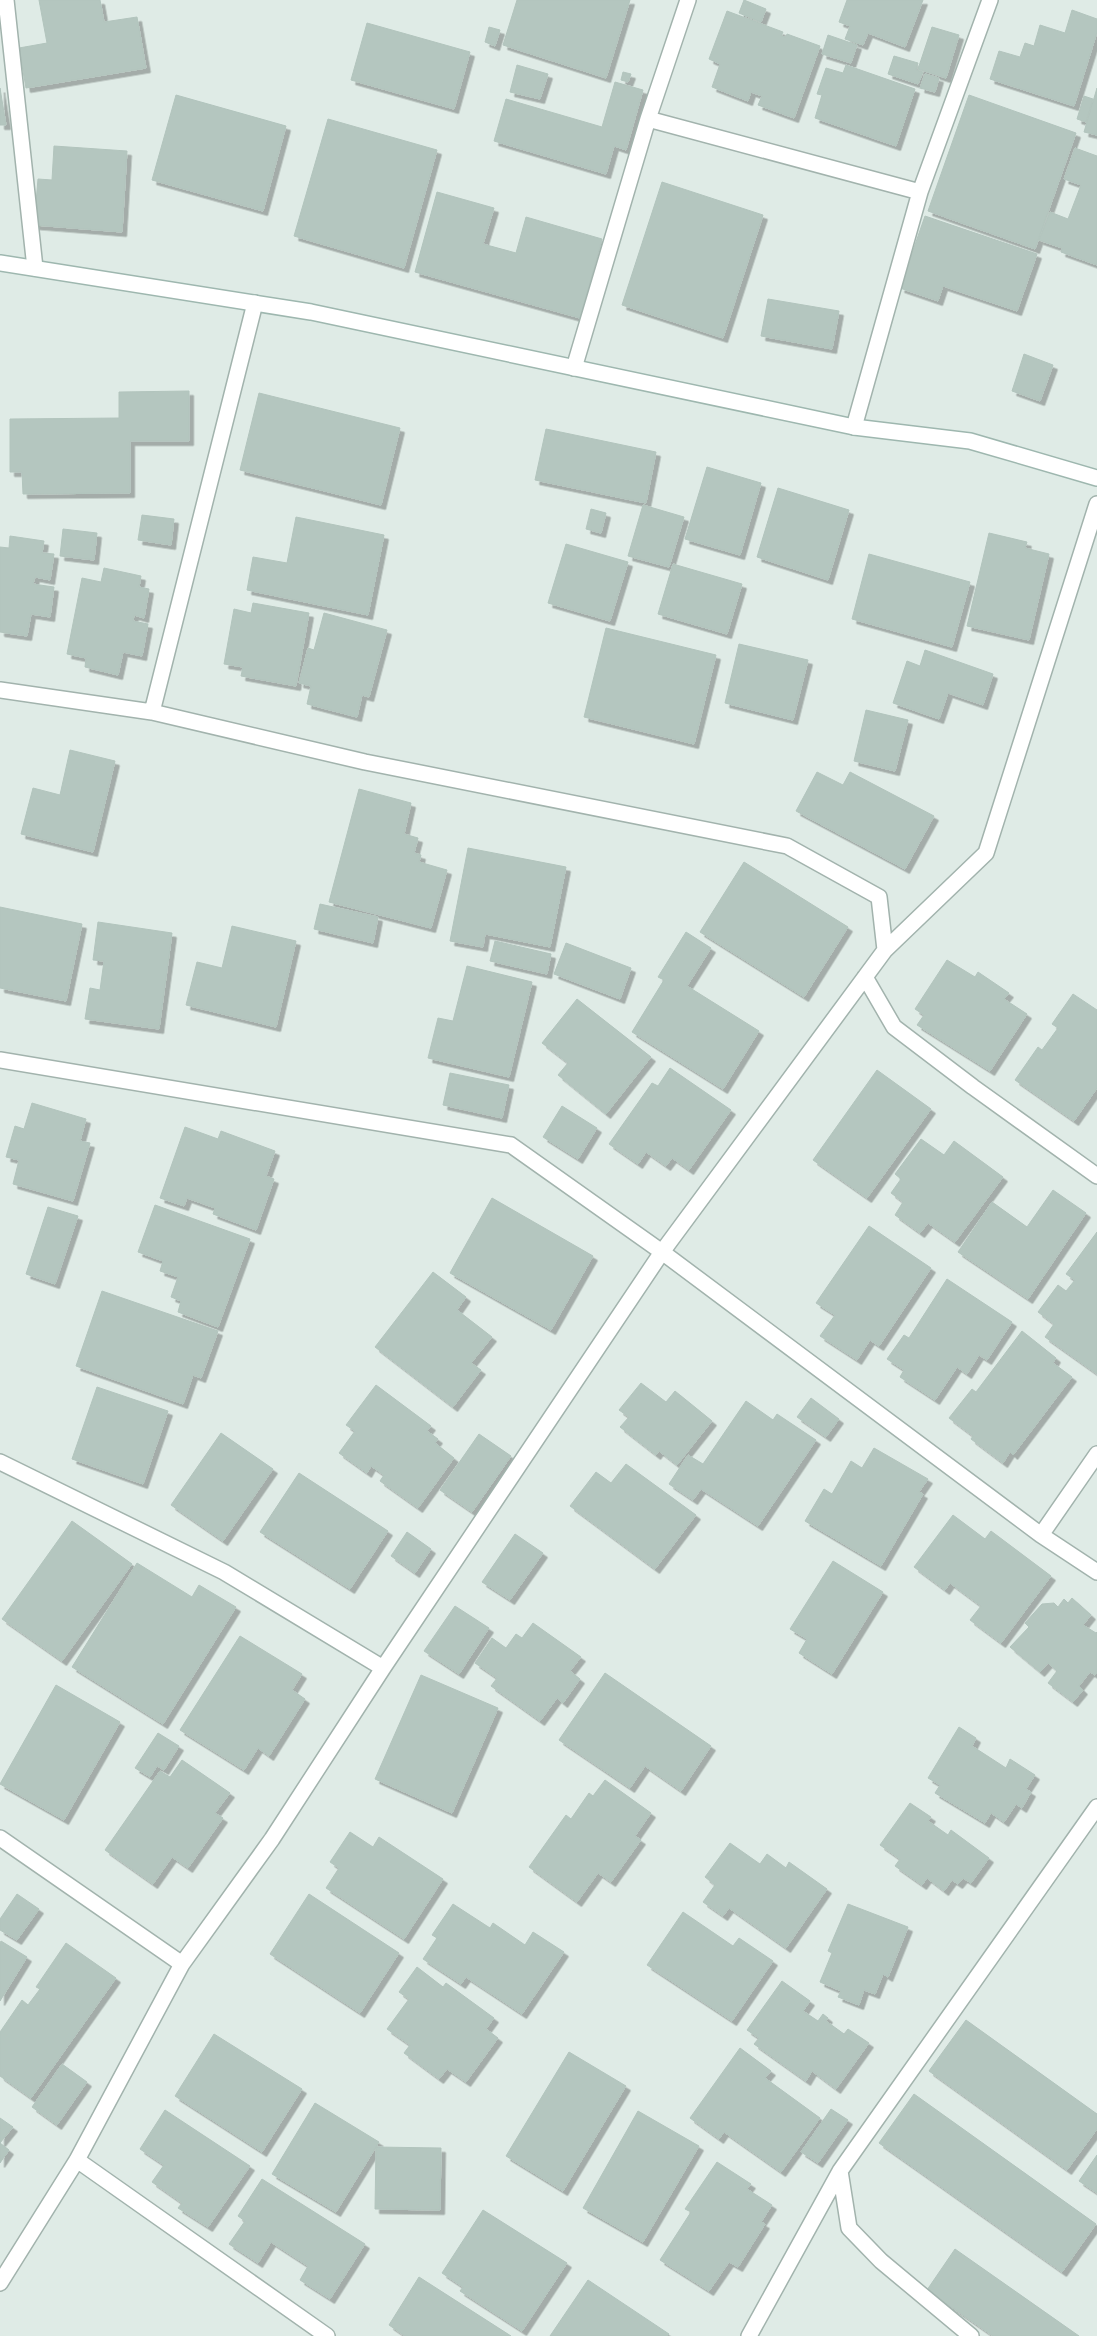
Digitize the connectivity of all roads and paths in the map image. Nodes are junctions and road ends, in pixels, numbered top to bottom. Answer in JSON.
{"nodes":[{"id":1,"x":6,"y":0,"type":"edge"},
{"id":2,"x":688,"y":0,"type":"edge"},
{"id":3,"x":990,"y":0,"type":"edge"},
{"id":4,"x":648,"y":119,"type":"junction"},
{"id":5,"x":920,"y":192,"type":"junction"},
{"id":6,"x":0,"y":263,"type":"edge"},
{"id":7,"x":36,"y":268,"type":"junction"},
{"id":8,"x":255,"y":303,"type":"junction"},
{"id":9,"x":574,"y":368,"type":"junction"},
{"id":10,"x":854,"y":427,"type":"junction"},
{"id":11,"x":1097,"y":478,"type":"edge"},
{"id":12,"x":1097,"y":504,"type":"edge"},
{"id":13,"x":0,"y":690,"type":"edge"},
{"id":14,"x":152,"y":712,"type":"junction"},
{"id":15,"x":885,"y":950,"type":"junction"},
{"id":16,"x":866,"y":978,"type":"junction"},
{"id":17,"x":0,"y":1060,"type":"edge"},
{"id":18,"x":1097,"y":1176,"type":"edge"},
{"id":19,"x":662,"y":1252,"type":"junction"},
{"id":20,"x":1097,"y":1454,"type":"edge"},
{"id":21,"x":0,"y":1462,"type":"edge"},
{"id":22,"x":1041,"y":1535,"type":"junction"},
{"id":23,"x":1097,"y":1572,"type":"edge"},
{"id":24,"x":383,"y":1668,"type":"junction"},
{"id":25,"x":1097,"y":1807,"type":"edge"},
{"id":26,"x":0,"y":1838,"type":"edge"},
{"id":27,"x":182,"y":1964,"type":"junction"},
{"id":28,"x":77,"y":2160,"type":"junction"},
{"id":29,"x":840,"y":2171,"type":"junction"},
{"id":30,"x":0,"y":2283,"type":"edge"},
{"id":31,"x":327,"y":2336,"type":"edge"},
{"id":32,"x":749,"y":2336,"type":"edge"},
{"id":33,"x":971,"y":2336,"type":"edge"}],
"edges":[{"from":1,"to":7,"type":"street"},
{"from":2,"to":4,"type":"street"},
{"from":3,"to":5,"type":"street"},
{"from":4,"to":5,"type":"street"},
{"from":4,"to":9,"type":"street"},
{"from":5,"to":10,"type":"street"},
{"from":6,"to":7,"type":"street"},
{"from":7,"to":8,"type":"street"},
{"from":8,"to":9,"type":"street"},
{"from":8,"to":14,"type":"street"},
{"from":9,"to":10,"type":"street"},
{"from":10,"to":11,"type":"street"},
{"from":12,"to":15,"type":"street"},
{"from":13,"to":14,"type":"street"},
{"from":14,"to":15,"type":"street"},
{"from":15,"to":16,"type":"street"},
{"from":16,"to":18,"type":"street"},
{"from":16,"to":19,"type":"street"},
{"from":17,"to":19,"type":"street"},
{"from":19,"to":22,"type":"street"},
{"from":19,"to":24,"type":"street"},
{"from":20,"to":22,"type":"street"},
{"from":21,"to":24,"type":"street"},
{"from":22,"to":23,"type":"street"},
{"from":24,"to":27,"type":"street"},
{"from":25,"to":29,"type":"street"},
{"from":26,"to":27,"type":"street"},
{"from":27,"to":28,"type":"street"},
{"from":28,"to":30,"type":"street"},
{"from":28,"to":31,"type":"street"},
{"from":29,"to":32,"type":"street"},
{"from":29,"to":33,"type":"street"}]}
